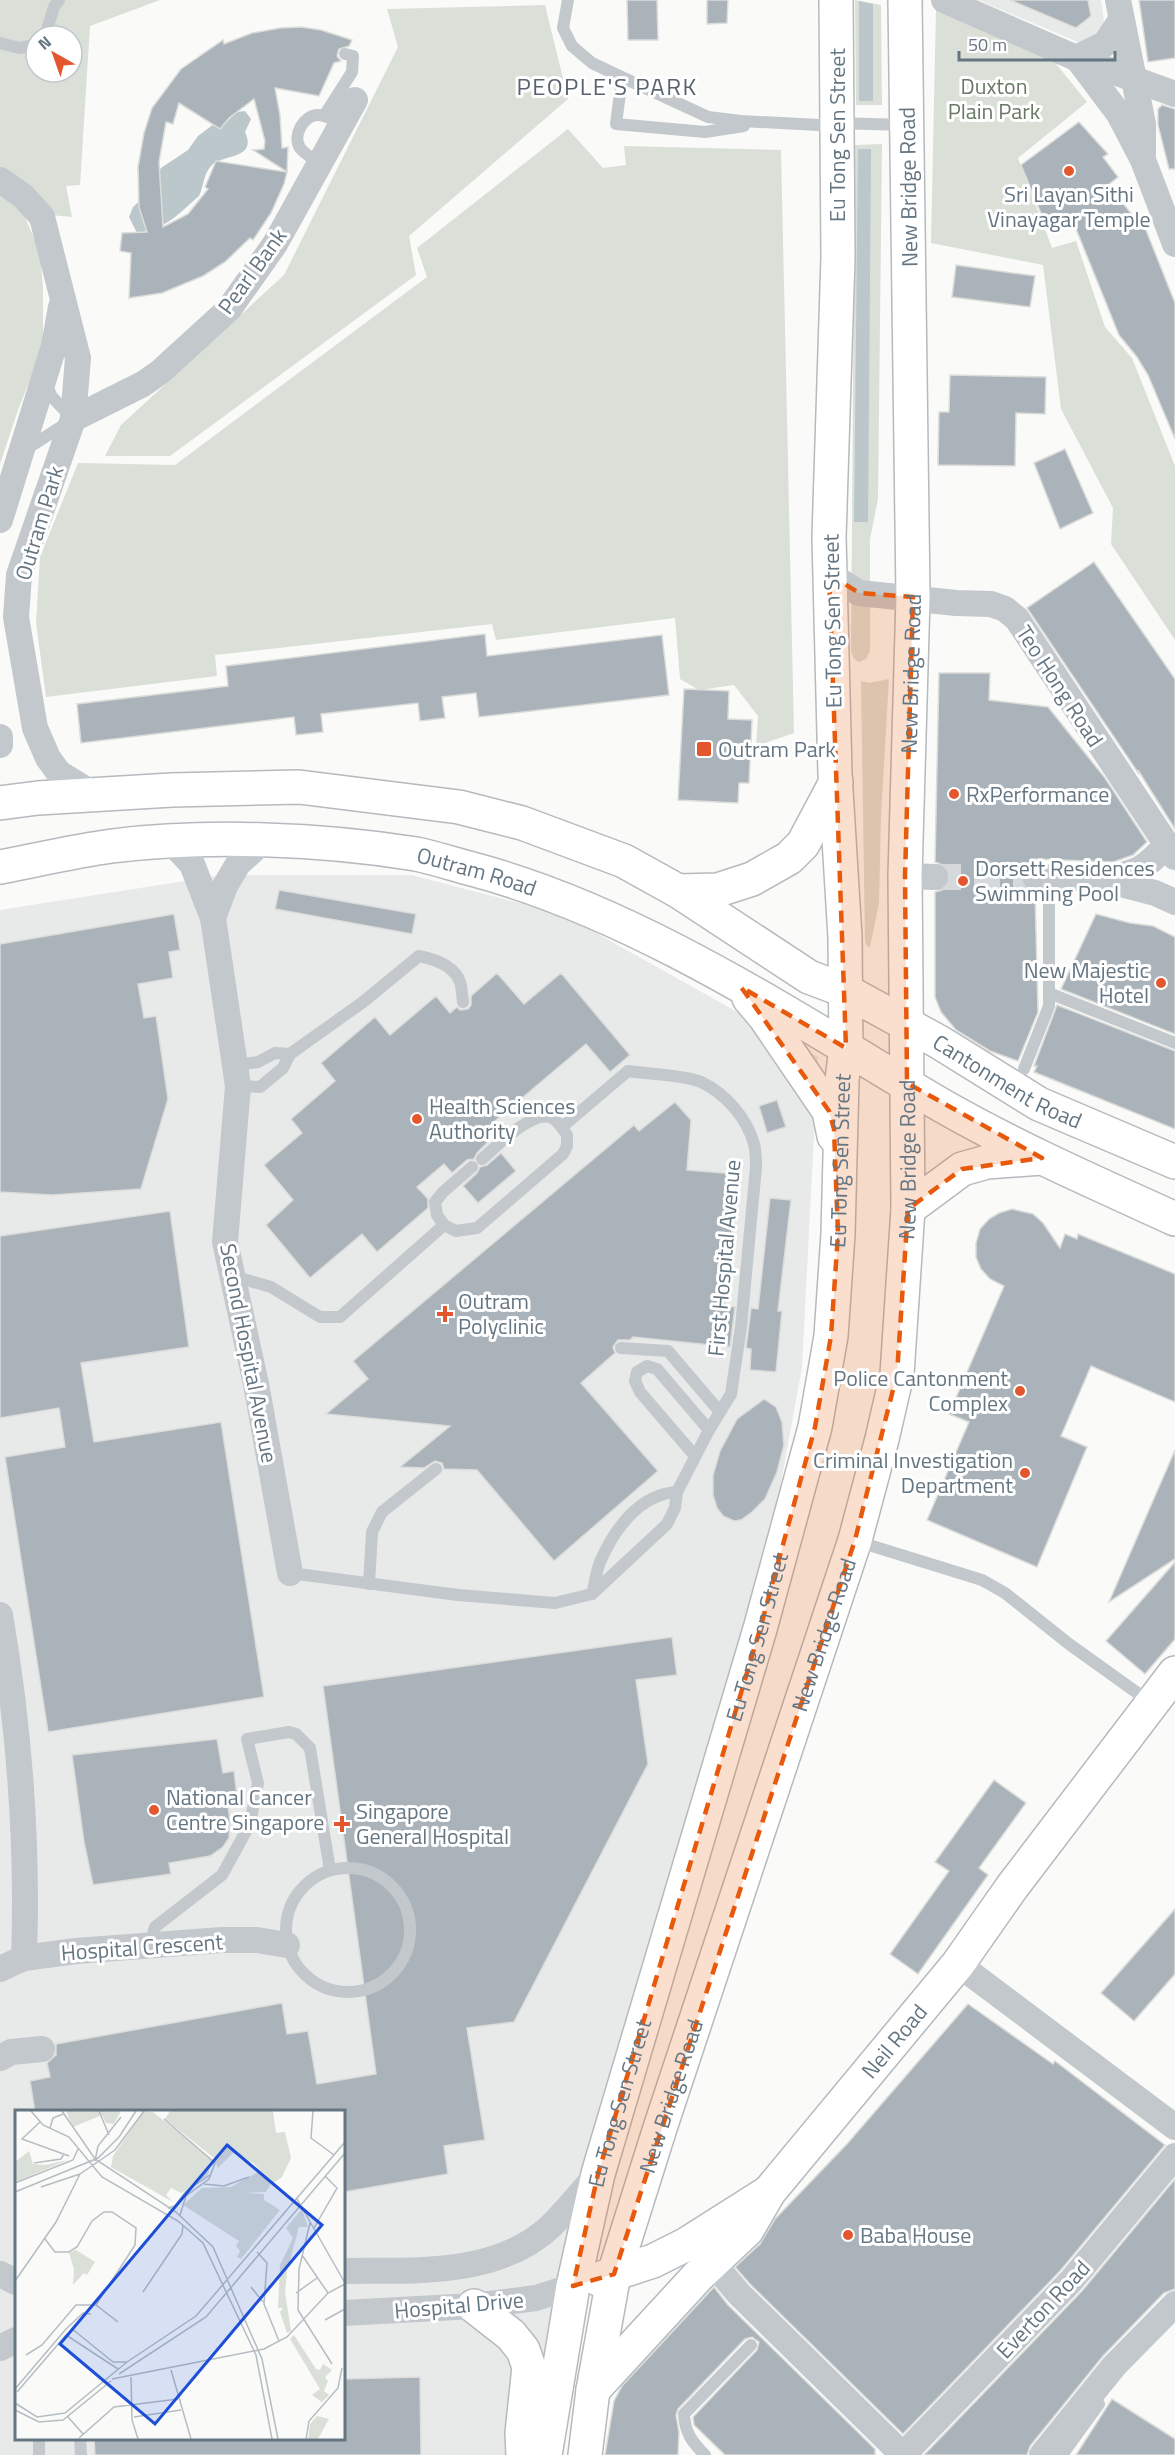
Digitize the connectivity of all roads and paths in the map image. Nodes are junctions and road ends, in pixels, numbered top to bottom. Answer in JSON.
{"nodes":[{"id":1,"x":59,"y":0,"type":"edge"},
{"id":2,"x":568,"y":0,"type":"edge"},
{"id":3,"x":836,"y":0,"type":"edge"},
{"id":4,"x":905,"y":0,"type":"edge"},
{"id":5,"x":944,"y":0,"type":"edge"},
{"id":6,"x":1119,"y":10,"type":"edge"},
{"id":7,"x":49,"y":24,"type":"edge"},
{"id":8,"x":0,"y":43,"type":"edge"},
{"id":9,"x":24,"y":47,"type":"edge"},
{"id":10,"x":345,"y":54,"type":"dead end"},
{"id":11,"x":1076,"y":58,"type":"junction"},
{"id":12,"x":622,"y":78,"type":"junction"},
{"id":13,"x":1134,"y":79,"type":"junction"},
{"id":14,"x":1175,"y":94,"type":"edge"},
{"id":15,"x":355,"y":100,"type":"dead end"},
{"id":16,"x":332,"y":121,"type":"junction"},
{"id":17,"x":763,"y":122,"type":"junction"},
{"id":18,"x":837,"y":123,"type":"junction"},
{"id":19,"x":908,"y":125,"type":"junction"},
{"id":20,"x":1143,"y":160,"type":"junction"},
{"id":21,"x":320,"y":162,"type":"junction"},
{"id":22,"x":0,"y":180,"type":"edge"},
{"id":23,"x":1168,"y":210,"type":"edge"},
{"id":24,"x":1175,"y":244,"type":"edge"},
{"id":25,"x":62,"y":298,"type":"junction"},
{"id":26,"x":44,"y":380,"type":"junction"},
{"id":27,"x":73,"y":419,"type":"junction"},
{"id":28,"x":21,"y":453,"type":"junction"},
{"id":29,"x":0,"y":520,"type":"edge"},
{"id":30,"x":829,"y":574,"type":"junction"},
{"id":31,"x":913,"y":597,"type":"junction"},
{"id":32,"x":0,"y":736,"type":"edge"},
{"id":33,"x":0,"y":745,"type":"edge"},
{"id":34,"x":836,"y":782,"type":"junction"},
{"id":35,"x":95,"y":795,"type":"junction"},
{"id":36,"x":0,"y":803,"type":"edge"},
{"id":37,"x":170,"y":841,"type":"junction"},
{"id":38,"x":263,"y":841,"type":"junction"},
{"id":39,"x":1171,"y":850,"type":"edge"},
{"id":40,"x":0,"y":867,"type":"edge"},
{"id":41,"x":1042,"y":877,"type":"joint"},
{"id":42,"x":1101,"y":879,"type":"junction"},
{"id":43,"x":678,"y":891,"type":"junction"},
{"id":44,"x":1168,"y":895,"type":"edge"},
{"id":45,"x":213,"y":918,"type":"junction"},
{"id":46,"x":741,"y":987,"type":"junction"},
{"id":47,"x":846,"y":991,"type":"junction"},
{"id":48,"x":1049,"y":993,"type":"junction"},
{"id":49,"x":463,"y":1002,"type":"dead end"},
{"id":50,"x":905,"y":1023,"type":"junction"},
{"id":51,"x":1175,"y":1043,"type":"edge"},
{"id":52,"x":846,"y":1048,"type":"junction"},
{"id":53,"x":290,"y":1054,"type":"junction"},
{"id":54,"x":1024,"y":1069,"type":"dead end"},
{"id":55,"x":237,"y":1075,"type":"junction"},
{"id":56,"x":907,"y":1083,"type":"junction"},
{"id":57,"x":562,"y":1127,"type":"junction"},
{"id":58,"x":1042,"y":1158,"type":"junction"},
{"id":59,"x":482,"y":1159,"type":"dead end"},
{"id":60,"x":1175,"y":1162,"type":"edge"},
{"id":61,"x":472,"y":1167,"type":"dead end"},
{"id":62,"x":838,"y":1180,"type":"junction"},
{"id":63,"x":908,"y":1209,"type":"junction"},
{"id":64,"x":1175,"y":1219,"type":"edge"},
{"id":65,"x":444,"y":1225,"type":"junction"},
{"id":66,"x":232,"y":1276,"type":"junction"},
{"id":67,"x":621,"y":1348,"type":"dead end"},
{"id":68,"x":720,"y":1412,"type":"junction"},
{"id":69,"x":709,"y":1430,"type":"junction"},
{"id":70,"x":695,"y":1456,"type":"junction"},
{"id":71,"x":436,"y":1469,"type":"dead end"},
{"id":72,"x":677,"y":1492,"type":"junction"},
{"id":73,"x":855,"y":1540,"type":"junction"},
{"id":74,"x":290,"y":1573,"type":"joint"},
{"id":75,"x":369,"y":1584,"type":"junction"},
{"id":76,"x":592,"y":1594,"type":"junction"},
{"id":77,"x":0,"y":1615,"type":"edge"},
{"id":78,"x":1175,"y":1673,"type":"edge"},
{"id":79,"x":1150,"y":1703,"type":"junction"},
{"id":80,"x":330,"y":1870,"type":"junction"},
{"id":81,"x":287,"y":1944,"type":"junction"},
{"id":82,"x":149,"y":1946,"type":"junction"},
{"id":83,"x":719,"y":1956,"type":"junction"},
{"id":84,"x":24,"y":1958,"type":"junction"},
{"id":85,"x":663,"y":1959,"type":"junction"},
{"id":86,"x":958,"y":1964,"type":"junction"},
{"id":87,"x":0,"y":1969,"type":"edge"},
{"id":88,"x":42,"y":2049,"type":"dead end"},
{"id":89,"x":0,"y":2058,"type":"edge"},
{"id":90,"x":1175,"y":2127,"type":"edge"},
{"id":91,"x":1175,"y":2156,"type":"edge"},
{"id":92,"x":598,"y":2174,"type":"junction"},
{"id":93,"x":769,"y":2192,"type":"junction"},
{"id":94,"x":716,"y":2259,"type":"junction"},
{"id":95,"x":345,"y":2271,"type":"edge"},
{"id":96,"x":0,"y":2274,"type":"edge"},
{"id":97,"x":614,"y":2274,"type":"junction"},
{"id":98,"x":15,"y":2282,"type":"edge"},
{"id":99,"x":573,"y":2286,"type":"junction"},
{"id":100,"x":1175,"y":2304,"type":"edge"},
{"id":101,"x":474,"y":2306,"type":"junction"},
{"id":102,"x":345,"y":2313,"type":"edge"},
{"id":103,"x":15,"y":2340,"type":"edge"},
{"id":104,"x":751,"y":2344,"type":"dead end"},
{"id":105,"x":0,"y":2348,"type":"edge"},
{"id":106,"x":593,"y":2390,"type":"junction"},
{"id":107,"x":1099,"y":2404,"type":"dead end"},
{"id":108,"x":80,"y":2440,"type":"edge"},
{"id":109,"x":690,"y":2440,"type":"junction"},
{"id":110,"x":81,"y":2455,"type":"edge"},
{"id":111,"x":524,"y":2455,"type":"edge"},
{"id":112,"x":545,"y":2455,"type":"edge"},
{"id":113,"x":585,"y":2455,"type":"edge"},
{"id":114,"x":688,"y":2455,"type":"edge"},
{"id":115,"x":705,"y":2455,"type":"edge"},
{"id":116,"x":903,"y":2455,"type":"edge"},
{"id":117,"x":1042,"y":2455,"type":"edge"},
{"id":118,"x":1062,"y":2455,"type":"edge"}],
"edges":[{"from":1,"to":7,"type":"lane"},
{"from":2,"to":12,"type":"lane"},
{"from":3,"to":18,"type":"main road","name":"Eu Tong Sen Street"},
{"from":4,"to":19,"type":"main road","name":"New Bridge Road"},
{"from":5,"to":11,"type":"street"},
{"from":6,"to":11,"type":"street"},
{"from":6,"to":13,"type":"street"},
{"from":8,"to":9,"type":"lane"},
{"from":10,"to":16,"type":"lane"},
{"from":11,"to":13,"type":"street"},
{"from":11,"to":20,"type":"street"},
{"from":12,"to":17,"type":"lane"},
{"from":12,"to":17,"type":"lane"},
{"from":13,"to":14,"type":"street"},
{"from":13,"to":20,"type":"street"},
{"from":15,"to":16,"type":"street","name":"Pearl Bank"},
{"from":16,"to":21,"type":"street","name":"Pearl Bank"},
{"from":16,"to":21,"type":"lane"},
{"from":17,"to":18,"type":"lane"},
{"from":18,"to":19,"type":"lane"},
{"from":18,"to":30,"type":"main road","name":"Eu Tong Sen Street"},
{"from":19,"to":31,"type":"main road","name":"New Bridge Road"},
{"from":20,"to":23,"type":"street"},
{"from":21,"to":27,"type":"street","name":"Pearl Bank"},
{"from":22,"to":25,"type":"street","name":"Outram Park"},
{"from":23,"to":24,"type":"street"},
{"from":25,"to":26,"type":"street","name":"Outram Park"},
{"from":25,"to":27,"type":"street","name":"Outram Park"},
{"from":26,"to":27,"type":"lane"},
{"from":26,"to":28,"type":"street","name":"Outram Park"},
{"from":27,"to":28,"type":"lane","name":"Pearl Bank"},
{"from":27,"to":35,"type":"street","name":"Outram Park"},
{"from":28,"to":29,"type":"street","name":"Outram Park"},
{"from":30,"to":31,"type":"street","name":"Teo Hong Road"},
{"from":30,"to":34,"type":"main road","name":"Eu Tong Sen Street"},
{"from":31,"to":39,"type":"street","name":"Teo Hong Road"},
{"from":31,"to":50,"type":"main road","name":"New Bridge Road"},
{"from":32,"to":33,"type":"street"},
{"from":34,"to":43,"type":"main road"},
{"from":34,"to":47,"type":"main road","name":"Eu Tong Sen Street"},
{"from":35,"to":36,"type":"main road"},
{"from":35,"to":43,"type":"main road"},
{"from":37,"to":38,"type":"main road","name":"Outram Road"},
{"from":37,"to":40,"type":"main road","name":"Outram Road"},
{"from":37,"to":45,"type":"street","name":"Second Hospital Avenue"},
{"from":38,"to":45,"type":"street","name":"Second Hospital Avenue"},
{"from":38,"to":46,"type":"main road","name":"Outram Road"},
{"from":39,"to":42,"type":"street"},
{"from":41,"to":42,"type":"street"},
{"from":41,"to":48,"type":"lane"},
{"from":42,"to":44,"type":"street"},
{"from":43,"to":47,"type":"main road"},
{"from":45,"to":55,"type":"street","name":"Second Hospital Avenue"},
{"from":46,"to":52,"type":"main road","name":"Outram Road"},
{"from":46,"to":62,"type":"main road"},
{"from":47,"to":50,"type":"main road","name":"Cantonment Road"},
{"from":47,"to":52,"type":"main road","name":"Eu Tong Sen Street"},
{"from":48,"to":51,"type":"lane"},
{"from":48,"to":54,"type":"lane"},
{"from":49,"to":53,"type":"lane"},
{"from":50,"to":56,"type":"main road","name":"New Bridge Road"},
{"from":50,"to":60,"type":"main road","name":"Cantonment Road"},
{"from":52,"to":56,"type":"main road","name":"Outram Road"},
{"from":52,"to":62,"type":"main road","name":"Eu Tong Sen Street"},
{"from":53,"to":55,"type":"lane"},
{"from":53,"to":55,"type":"lane"},
{"from":55,"to":66,"type":"street","name":"Second Hospital Avenue"},
{"from":56,"to":58,"type":"main road"},
{"from":56,"to":63,"type":"main road","name":"New Bridge Road"},
{"from":57,"to":59,"type":"lane"},
{"from":57,"to":65,"type":"lane"},
{"from":57,"to":68,"type":"lane","name":"First Hospital Avenue"},
{"from":58,"to":63,"type":"main road"},
{"from":58,"to":64,"type":"main road"},
{"from":61,"to":65,"type":"lane"},
{"from":62,"to":85,"type":"main road","name":"Eu Tong Sen Street"},
{"from":63,"to":73,"type":"main road","name":"New Bridge Road"},
{"from":65,"to":66,"type":"lane"},
{"from":66,"to":74,"type":"street","name":"Second Hospital Avenue"},
{"from":67,"to":68,"type":"lane"},
{"from":68,"to":69,"type":"lane","name":"First Hospital Avenue"},
{"from":69,"to":70,"type":"lane","name":"First Hospital Avenue"},
{"from":69,"to":70,"type":"lane"},
{"from":70,"to":72,"type":"lane","name":"First Hospital Avenue"},
{"from":71,"to":75,"type":"lane"},
{"from":72,"to":76,"type":"lane","name":"First Hospital Avenue"},
{"from":72,"to":76,"type":"lane"},
{"from":73,"to":79,"type":"lane"},
{"from":73,"to":83,"type":"main road","name":"New Bridge Road"},
{"from":74,"to":75,"type":"lane","name":"First Hospital Avenue"},
{"from":75,"to":76,"type":"lane","name":"First Hospital Avenue"},
{"from":77,"to":84,"type":"street"},
{"from":78,"to":79,"type":"main road","name":"Neil Road"},
{"from":79,"to":86,"type":"main road","name":"Neil Road"},
{"from":80,"to":81,"type":"lane"},
{"from":80,"to":81,"type":"lane"},
{"from":80,"to":82,"type":"lane"},
{"from":81,"to":82,"type":"street","name":"Hospital Crescent"},
{"from":82,"to":84,"type":"street","name":"Hospital Crescent"},
{"from":83,"to":85,"type":"main road"},
{"from":83,"to":97,"type":"main road","name":"New Bridge Road"},
{"from":84,"to":87,"type":"street","name":"Hospital Crescent"},
{"from":85,"to":92,"type":"main road","name":"Eu Tong Sen Street"},
{"from":86,"to":90,"type":"street"},
{"from":86,"to":93,"type":"main road","name":"Neil Road"},
{"from":88,"to":89,"type":"street"},
{"from":91,"to":116,"type":"street","name":"Everton Road"},
{"from":92,"to":95,"type":"street","name":"Hospital Drive"},
{"from":92,"to":99,"type":"main road","name":"Eu Tong Sen Street"},
{"from":93,"to":94,"type":"main road","name":"Neil Road"},
{"from":93,"to":97,"type":"main road"},
{"from":94,"to":106,"type":"main road","name":"Neil Road"},
{"from":94,"to":116,"type":"street"},
{"from":96,"to":98,"type":"street"},
{"from":97,"to":99,"type":"main road"},
{"from":97,"to":106,"type":"main road","name":"New Bridge Road"},
{"from":99,"to":101,"type":"street","name":"Hospital Drive"},
{"from":99,"to":112,"type":"main road","name":"Eu Tong Sen Street"},
{"from":100,"to":117,"type":"street"},
{"from":101,"to":102,"type":"street","name":"Hospital Drive"},
{"from":101,"to":111,"type":"main road"},
{"from":103,"to":105,"type":"street"},
{"from":104,"to":109,"type":"lane"},
{"from":106,"to":113,"type":"main road","name":"New Bridge Road"},
{"from":107,"to":118,"type":"lane"},
{"from":108,"to":110,"type":"lane"},
{"from":109,"to":114,"type":"lane"},
{"from":109,"to":115,"type":"lane"}]}
